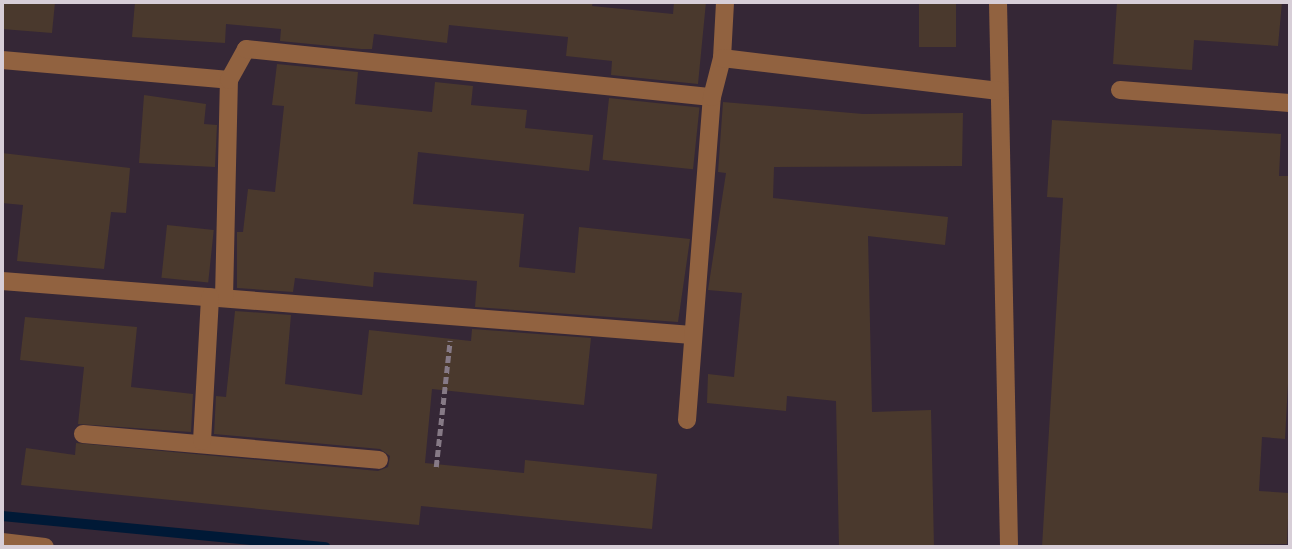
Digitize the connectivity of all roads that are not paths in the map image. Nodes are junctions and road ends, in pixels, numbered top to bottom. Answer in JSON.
{"nodes":[{"id":1,"x":725,"y":2,"type":"edge"},
{"id":2,"x":998,"y":2,"type":"edge"},
{"id":3,"x":722,"y":58,"type":"junction"},
{"id":4,"x":2,"y":60,"type":"edge"},
{"id":5,"x":229,"y":80,"type":"junction"},
{"id":6,"x":1120,"y":90,"type":"dead end"},
{"id":7,"x":999,"y":91,"type":"junction"},
{"id":8,"x":712,"y":97,"type":"junction"},
{"id":9,"x":1290,"y":103,"type":"edge"},
{"id":10,"x":2,"y":281,"type":"edge"},
{"id":11,"x":217,"y":298,"type":"junction"},
{"id":12,"x":692,"y":335,"type":"junction"},
{"id":13,"x":687,"y":420,"type":"dead end"},
{"id":14,"x":83,"y":434,"type":"dead end"},
{"id":15,"x":202,"y":441,"type":"junction"},
{"id":16,"x":379,"y":460,"type":"dead end"},
{"id":17,"x":2,"y":542,"type":"edge"},
{"id":18,"x":45,"y":547,"type":"edge"},
{"id":19,"x":1009,"y":547,"type":"edge"}],
"edges":[{"from":1,"to":3,"type":"street"},
{"from":2,"to":7,"type":"street"},
{"from":3,"to":7,"type":"street"},
{"from":3,"to":8,"type":"street"},
{"from":4,"to":5,"type":"street"},
{"from":5,"to":8,"type":"street"},
{"from":5,"to":11,"type":"street"},
{"from":6,"to":9,"type":"street"},
{"from":7,"to":19,"type":"street"},
{"from":8,"to":12,"type":"street"},
{"from":10,"to":11,"type":"street"},
{"from":11,"to":12,"type":"street"},
{"from":11,"to":15,"type":"street"},
{"from":12,"to":13,"type":"street"},
{"from":14,"to":15,"type":"street"},
{"from":15,"to":16,"type":"street"},
{"from":17,"to":18,"type":"street"}]}
